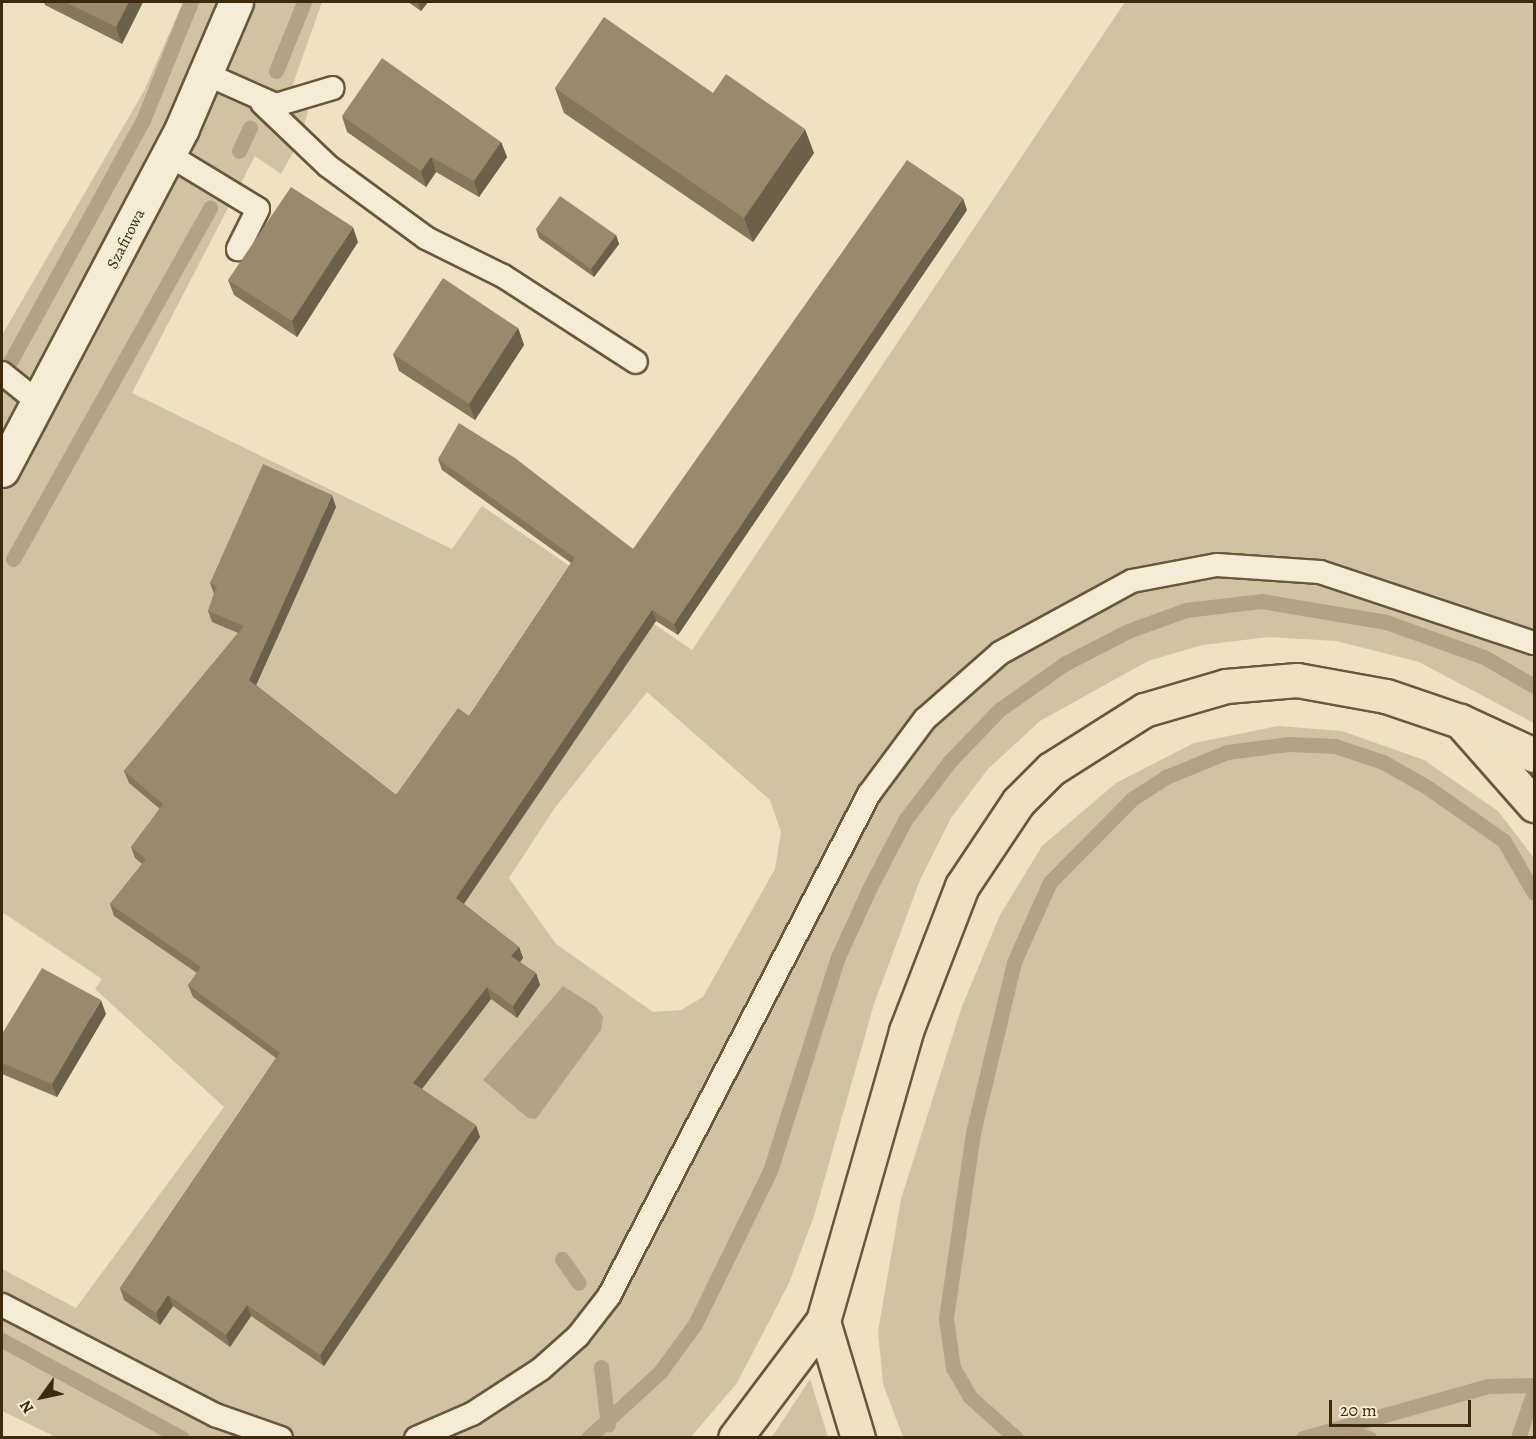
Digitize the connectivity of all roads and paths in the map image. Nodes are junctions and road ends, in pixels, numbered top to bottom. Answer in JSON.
{"nodes":[{"id":1,"x":236,"y":2,"type":"edge"},
{"id":2,"x":206,"y":74,"type":"junction"},
{"id":3,"x":333,"y":88,"type":"dead end"},
{"id":4,"x":262,"y":103,"type":"junction"},
{"id":5,"x":169,"y":155,"type":"junction"},
{"id":6,"x":238,"y":249,"type":"dead end"},
{"id":7,"x":636,"y":362,"type":"dead end"},
{"id":8,"x":2,"y":374,"type":"edge"},
{"id":9,"x":38,"y":402,"type":"junction"},
{"id":10,"x":2,"y":470,"type":"edge"},
{"id":11,"x":1534,"y":643,"type":"edge"},
{"id":12,"x":1460,"y":721,"type":"junction"},
{"id":13,"x":1534,"y":755,"type":"edge"},
{"id":14,"x":1534,"y":805,"type":"edge"},
{"id":15,"x":2,"y":1305,"type":"edge"},
{"id":16,"x":823,"y":1321,"type":"junction"},
{"id":17,"x":281,"y":1437,"type":"edge"},
{"id":18,"x":416,"y":1437,"type":"edge"},
{"id":19,"x":735,"y":1437,"type":"edge"},
{"id":20,"x":858,"y":1437,"type":"edge"}],
"edges":[{"from":1,"to":2,"type":"street","name":"Szafirowa"},
{"from":2,"to":4,"type":"lane"},
{"from":2,"to":5,"type":"street","name":"Szafirowa"},
{"from":3,"to":4,"type":"lane"},
{"from":4,"to":7,"type":"lane"},
{"from":5,"to":6,"type":"lane"},
{"from":5,"to":9,"type":"street","name":"Szafirowa"},
{"from":8,"to":9,"type":"lane"},
{"from":9,"to":10,"type":"street","name":"Szafirowa"},
{"from":11,"to":18,"type":"lane"},
{"from":12,"to":13,"type":"highway"},
{"from":12,"to":14,"type":"highway"},
{"from":12,"to":16,"type":"highway"},
{"from":15,"to":17,"type":"lane"},
{"from":16,"to":19,"type":"highway"},
{"from":16,"to":20,"type":"highway"}]}
